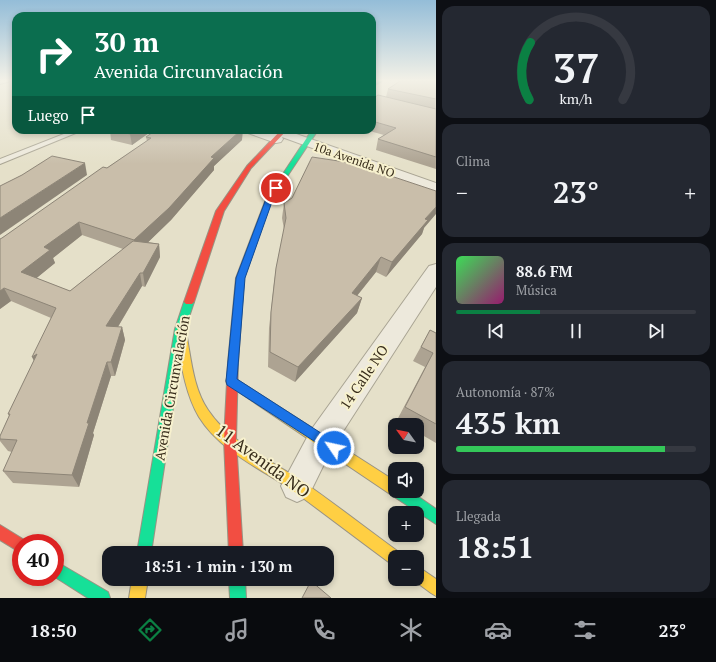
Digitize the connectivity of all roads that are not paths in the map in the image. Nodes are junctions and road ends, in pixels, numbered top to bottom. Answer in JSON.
{"nodes":[{"id":1,"x":70,"y":134,"type":"edge"},
{"id":2,"x":277,"y":134,"type":"edge"},
{"id":3,"x":281,"y":134,"type":"edge"},
{"id":4,"x":312,"y":134,"type":"edge"},
{"id":5,"x":305,"y":143,"type":"junction"},
{"id":6,"x":0,"y":162,"type":"edge"},
{"id":7,"x":436,"y":188,"type":"edge"},
{"id":8,"x":436,"y":271,"type":"edge"},
{"id":9,"x":180,"y":329,"type":"junction"},
{"id":10,"x":231,"y":381,"type":"junction"},
{"id":11,"x":230,"y":440,"type":"junction"},
{"id":12,"x":321,"y":440,"type":"junction"},
{"id":13,"x":388,"y":484,"type":"edge"},
{"id":14,"x":297,"y":486,"type":"junction"},
{"id":15,"x":408,"y":498,"type":"edge"},
{"id":16,"x":436,"y":517,"type":"edge"},
{"id":17,"x":0,"y":532,"type":"edge"},
{"id":18,"x":12,"y":540,"type":"edge"},
{"id":19,"x":145,"y":546,"type":"edge"},
{"id":20,"x":236,"y":546,"type":"edge"},
{"id":21,"x":388,"y":553,"type":"edge"},
{"id":22,"x":64,"y":574,"type":"edge"},
{"id":23,"x":424,"y":579,"type":"edge"},
{"id":24,"x":139,"y":586,"type":"edge"},
{"id":25,"x":237,"y":586,"type":"edge"},
{"id":26,"x":436,"y":588,"type":"edge"},
{"id":27,"x":102,"y":598,"type":"edge"},
{"id":28,"x":137,"y":598,"type":"edge"},
{"id":29,"x":238,"y":598,"type":"edge"}],
"edges":[{"from":1,"to":6,"type":"lane"},
{"from":2,"to":9,"type":"main road","name":"Avenida Circunvalación"},
{"from":3,"to":5,"type":"street","name":"10a Avenida NO"},
{"from":4,"to":5,"type":"main road"},
{"from":5,"to":7,"type":"street","name":"10a Avenida NO"},
{"from":5,"to":10,"type":"main road"},
{"from":8,"to":12,"type":"street","name":"14 Calle NO"},
{"from":9,"to":11,"type":"main road","name":"11 Avenida NO"},
{"from":9,"to":19,"type":"main road","name":"Avenida Circunvalación"},
{"from":10,"to":11,"type":"main road"},
{"from":10,"to":12,"type":"main road"},
{"from":11,"to":14,"type":"main road","name":"11 Avenida NO"},
{"from":11,"to":20,"type":"main road"},
{"from":12,"to":13,"type":"main road"},
{"from":12,"to":14,"type":"street","name":"14 Calle NO"},
{"from":14,"to":21,"type":"main road","name":"11 Avenida NO"},
{"from":15,"to":16,"type":"main road"},
{"from":17,"to":18,"type":"main road"},
{"from":22,"to":27,"type":"main road"},
{"from":23,"to":26,"type":"main road"},
{"from":24,"to":28,"type":"main road"},
{"from":25,"to":29,"type":"main road"}]}
